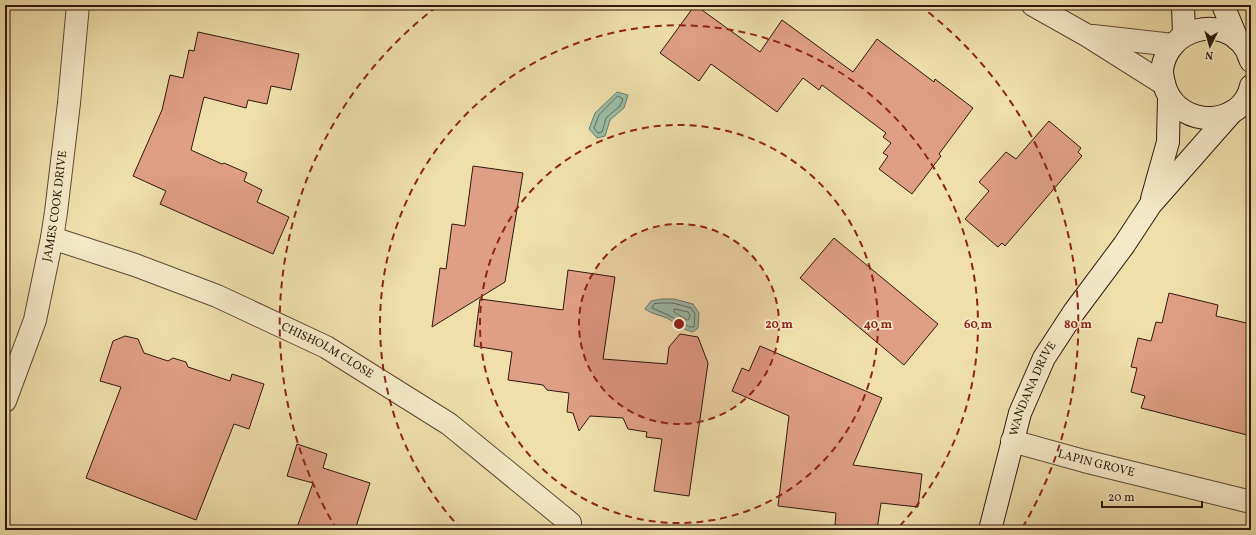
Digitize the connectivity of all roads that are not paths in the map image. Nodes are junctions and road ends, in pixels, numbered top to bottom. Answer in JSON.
{"nodes":[{"id":1,"x":78,"y":5,"type":"edge"},
{"id":2,"x":1033,"y":5,"type":"edge"},
{"id":3,"x":1183,"y":5,"type":"edge"},
{"id":4,"x":1223,"y":5,"type":"edge"},
{"id":5,"x":1088,"y":36,"type":"junction"},
{"id":6,"x":1178,"y":40,"type":"junction"},
{"id":7,"x":1246,"y":50,"type":"edge"},
{"id":8,"x":1166,"y":91,"type":"junction"},
{"id":9,"x":1244,"y":100,"type":"edge"},
{"id":10,"x":1150,"y":204,"type":"junction"},
{"id":11,"x":52,"y":238,"type":"junction"},
{"id":12,"x":5,"y":401,"type":"edge"},
{"id":13,"x":1012,"y":441,"type":"junction"},
{"id":14,"x":1251,"y":502,"type":"edge"},
{"id":15,"x":570,"y":523,"type":"dead end"},
{"id":16,"x":990,"y":530,"type":"edge"}],
"edges":[{"from":1,"to":11,"type":"street","name":"JAMES COOK DRIVE"},
{"from":2,"to":5,"type":"street"},
{"from":3,"to":6,"type":"street"},
{"from":4,"to":7,"type":"street"},
{"from":5,"to":6,"type":"street"},
{"from":5,"to":8,"type":"street"},
{"from":6,"to":7,"type":"street"},
{"from":6,"to":8,"type":"street","name":"WANDANA DRIVE"},
{"from":8,"to":9,"type":"street"},
{"from":8,"to":10,"type":"street","name":"WANDANA DRIVE"},
{"from":9,"to":10,"type":"street","name":"WANDANA DRIVE"},
{"from":10,"to":13,"type":"street","name":"WANDANA DRIVE"},
{"from":11,"to":12,"type":"street","name":"JAMES COOK DRIVE"},
{"from":11,"to":15,"type":"street","name":"CHISHOLM CLOSE"},
{"from":13,"to":14,"type":"street","name":"LAPIN GROVE"},
{"from":13,"to":16,"type":"street","name":"WANDANA DRIVE"}]}
